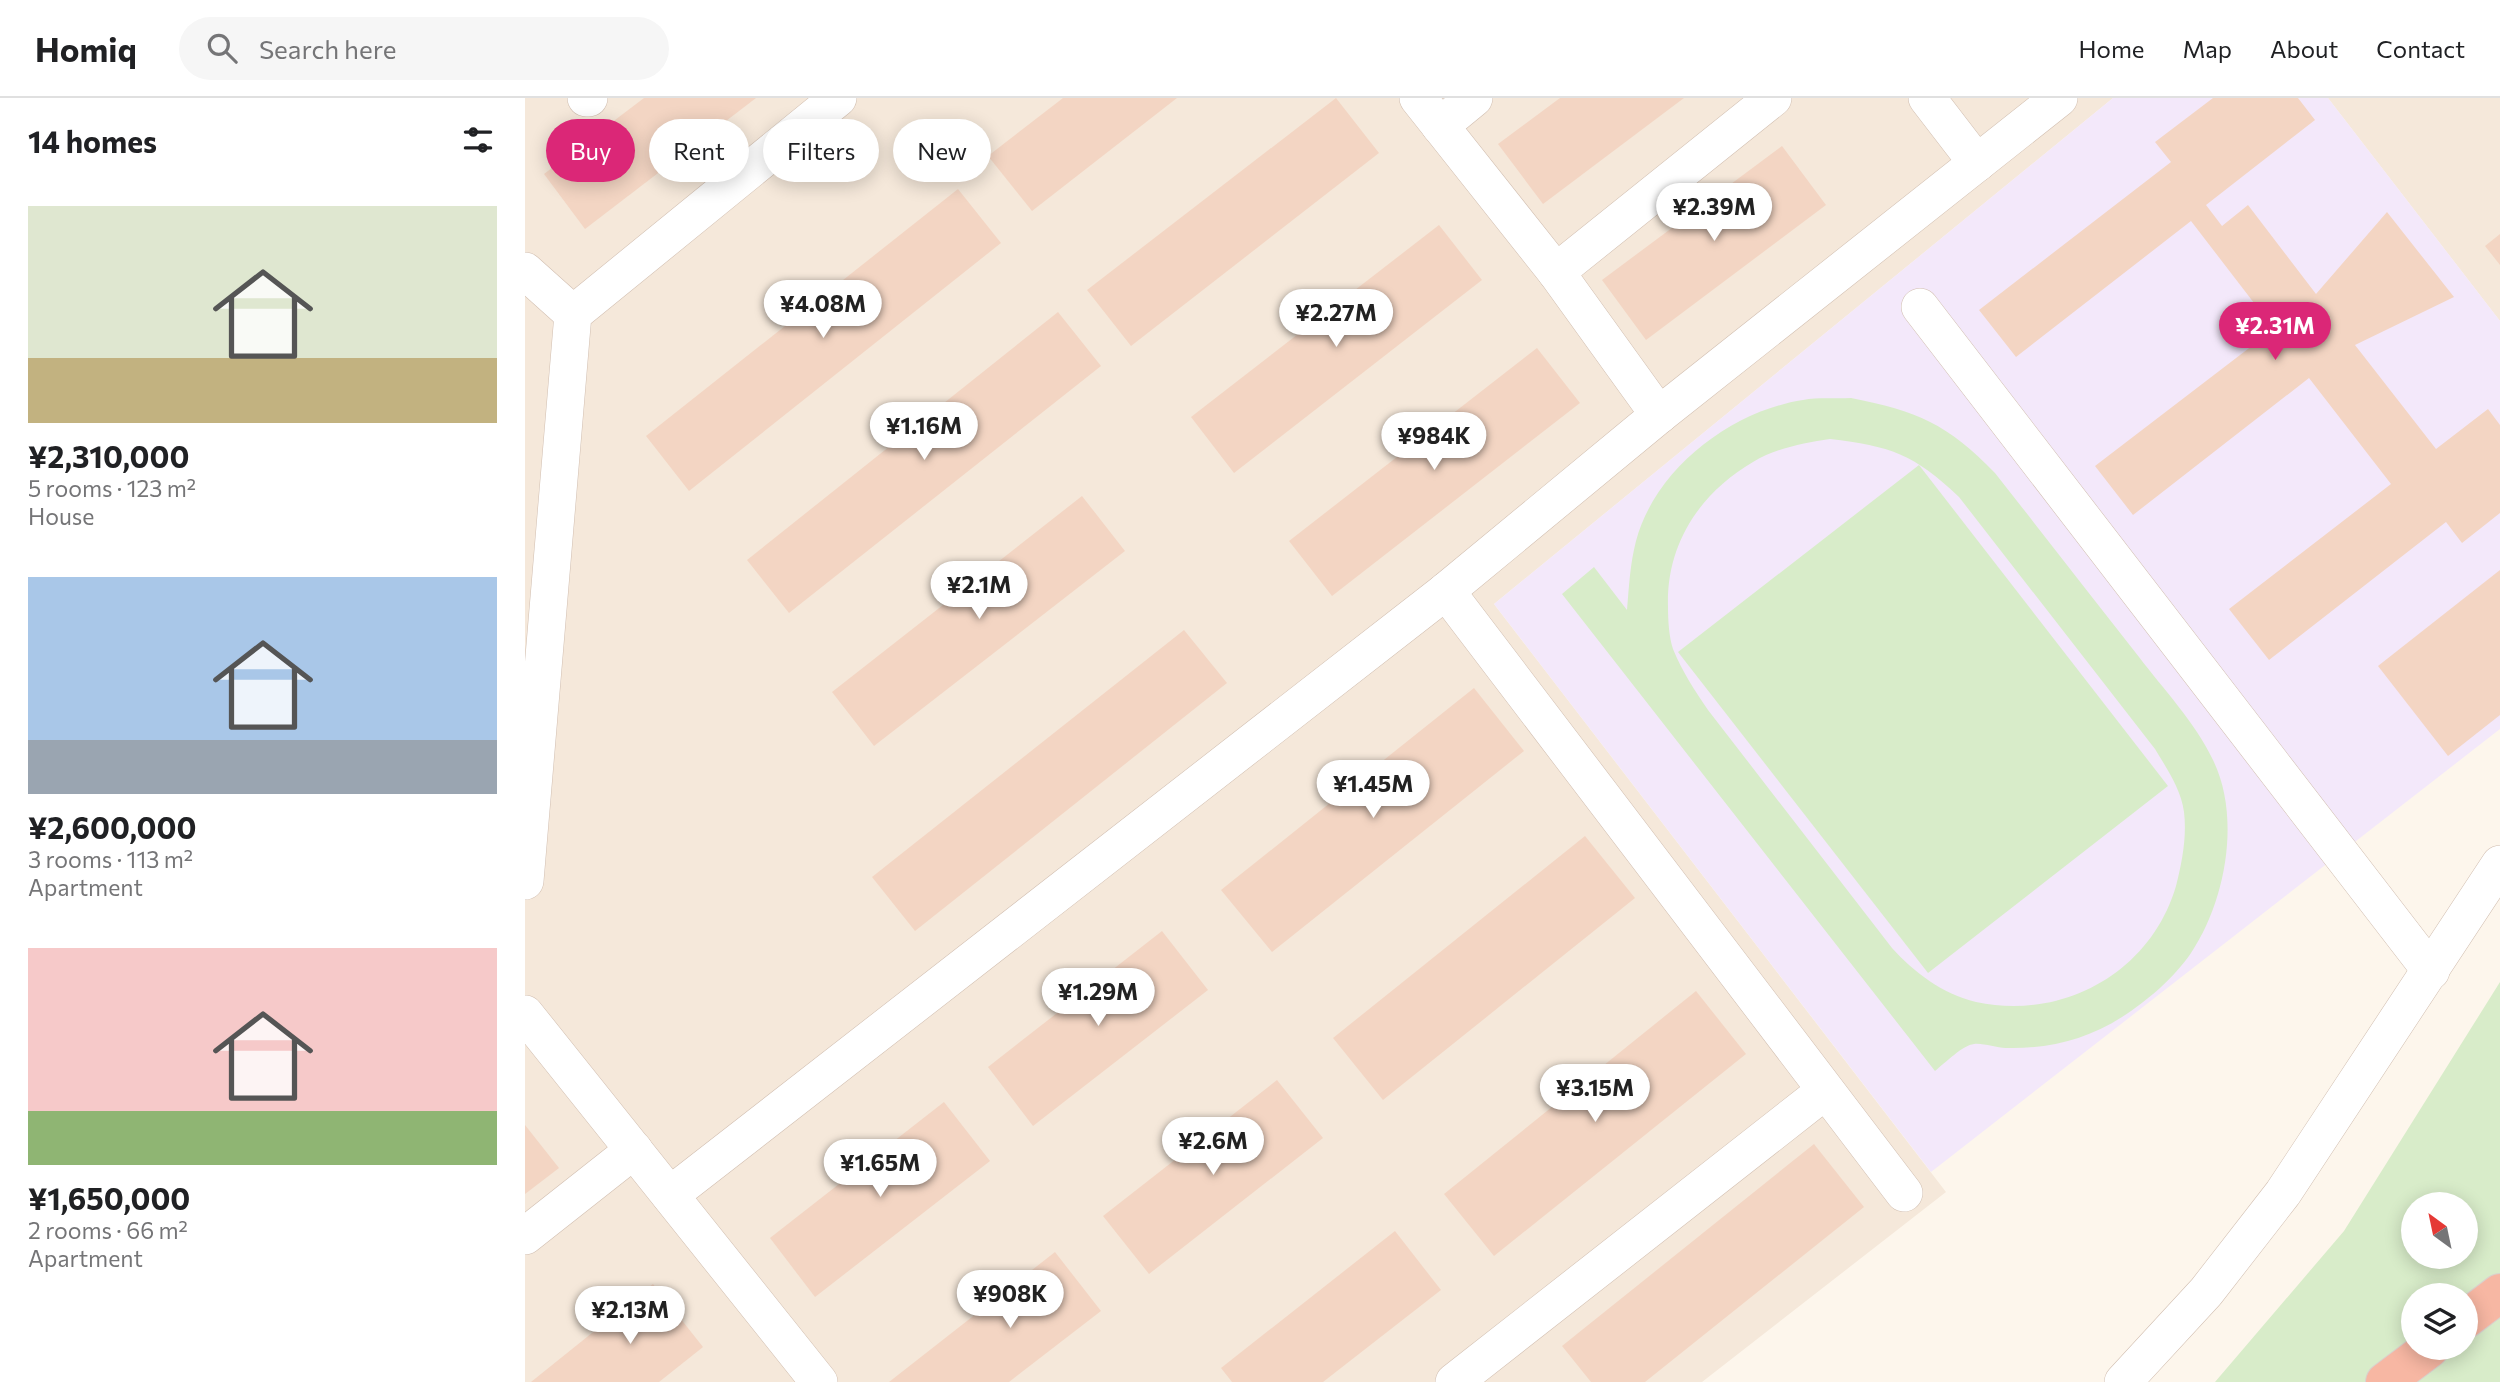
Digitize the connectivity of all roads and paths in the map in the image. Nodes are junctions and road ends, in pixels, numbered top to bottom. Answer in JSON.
{"nodes":[{"id":1,"x":838,"y":98,"type":"edge"},
{"id":2,"x":1474,"y":98,"type":"edge"},
{"id":3,"x":1773,"y":98,"type":"edge"},
{"id":4,"x":1927,"y":98,"type":"edge"},
{"id":5,"x":2059,"y":98,"type":"edge"},
{"id":6,"x":1429,"y":112,"type":"edge"},
{"id":7,"x":1977,"y":163,"type":"junction"},
{"id":8,"x":525,"y":271,"type":"edge"},
{"id":9,"x":1556,"y":272,"type":"junction"},
{"id":10,"x":1920,"y":307,"type":"dead end"},
{"id":11,"x":573,"y":314,"type":"junction"},
{"id":12,"x":1660,"y":415,"type":"junction"},
{"id":13,"x":1446,"y":591,"type":"junction"},
{"id":14,"x":2500,"y":864,"type":"edge"},
{"id":15,"x":525,"y":881,"type":"edge"},
{"id":16,"x":2431,"y":971,"type":"junction"},
{"id":17,"x":530,"y":1030,"type":"edge"},
{"id":18,"x":1825,"y":1091,"type":"junction"},
{"id":19,"x":634,"y":1150,"type":"junction"},
{"id":20,"x":1904,"y":1193,"type":"dead end"},
{"id":21,"x":670,"y":1195,"type":"junction"},
{"id":22,"x":525,"y":1236,"type":"edge"},
{"id":23,"x":2500,"y":1293,"type":"edge"},
{"id":24,"x":2478,"y":1310,"type":"edge"},
{"id":25,"x":2414,"y":1360,"type":"edge"},
{"id":26,"x":819,"y":1382,"type":"edge"},
{"id":27,"x":1454,"y":1382,"type":"edge"},
{"id":28,"x":2123,"y":1382,"type":"edge"},
{"id":29,"x":2385,"y":1382,"type":"edge"}],
"edges":[{"from":1,"to":11,"type":"street"},
{"from":2,"to":6,"type":"street"},
{"from":3,"to":9,"type":"street"},
{"from":4,"to":7,"type":"street"},
{"from":5,"to":7,"type":"street"},
{"from":6,"to":9,"type":"street"},
{"from":7,"to":12,"type":"street"},
{"from":8,"to":11,"type":"street"},
{"from":9,"to":12,"type":"street"},
{"from":10,"to":16,"type":"street"},
{"from":11,"to":15,"type":"street"},
{"from":12,"to":13,"type":"street"},
{"from":13,"to":18,"type":"street"},
{"from":13,"to":21,"type":"street"},
{"from":14,"to":16,"type":"street"},
{"from":16,"to":28,"type":"street"},
{"from":17,"to":19,"type":"street"},
{"from":18,"to":20,"type":"street"},
{"from":18,"to":27,"type":"street"},
{"from":19,"to":21,"type":"street"},
{"from":19,"to":22,"type":"street"},
{"from":21,"to":26,"type":"street"},
{"from":23,"to":24,"type":"highway"},
{"from":25,"to":29,"type":"highway"}]}
